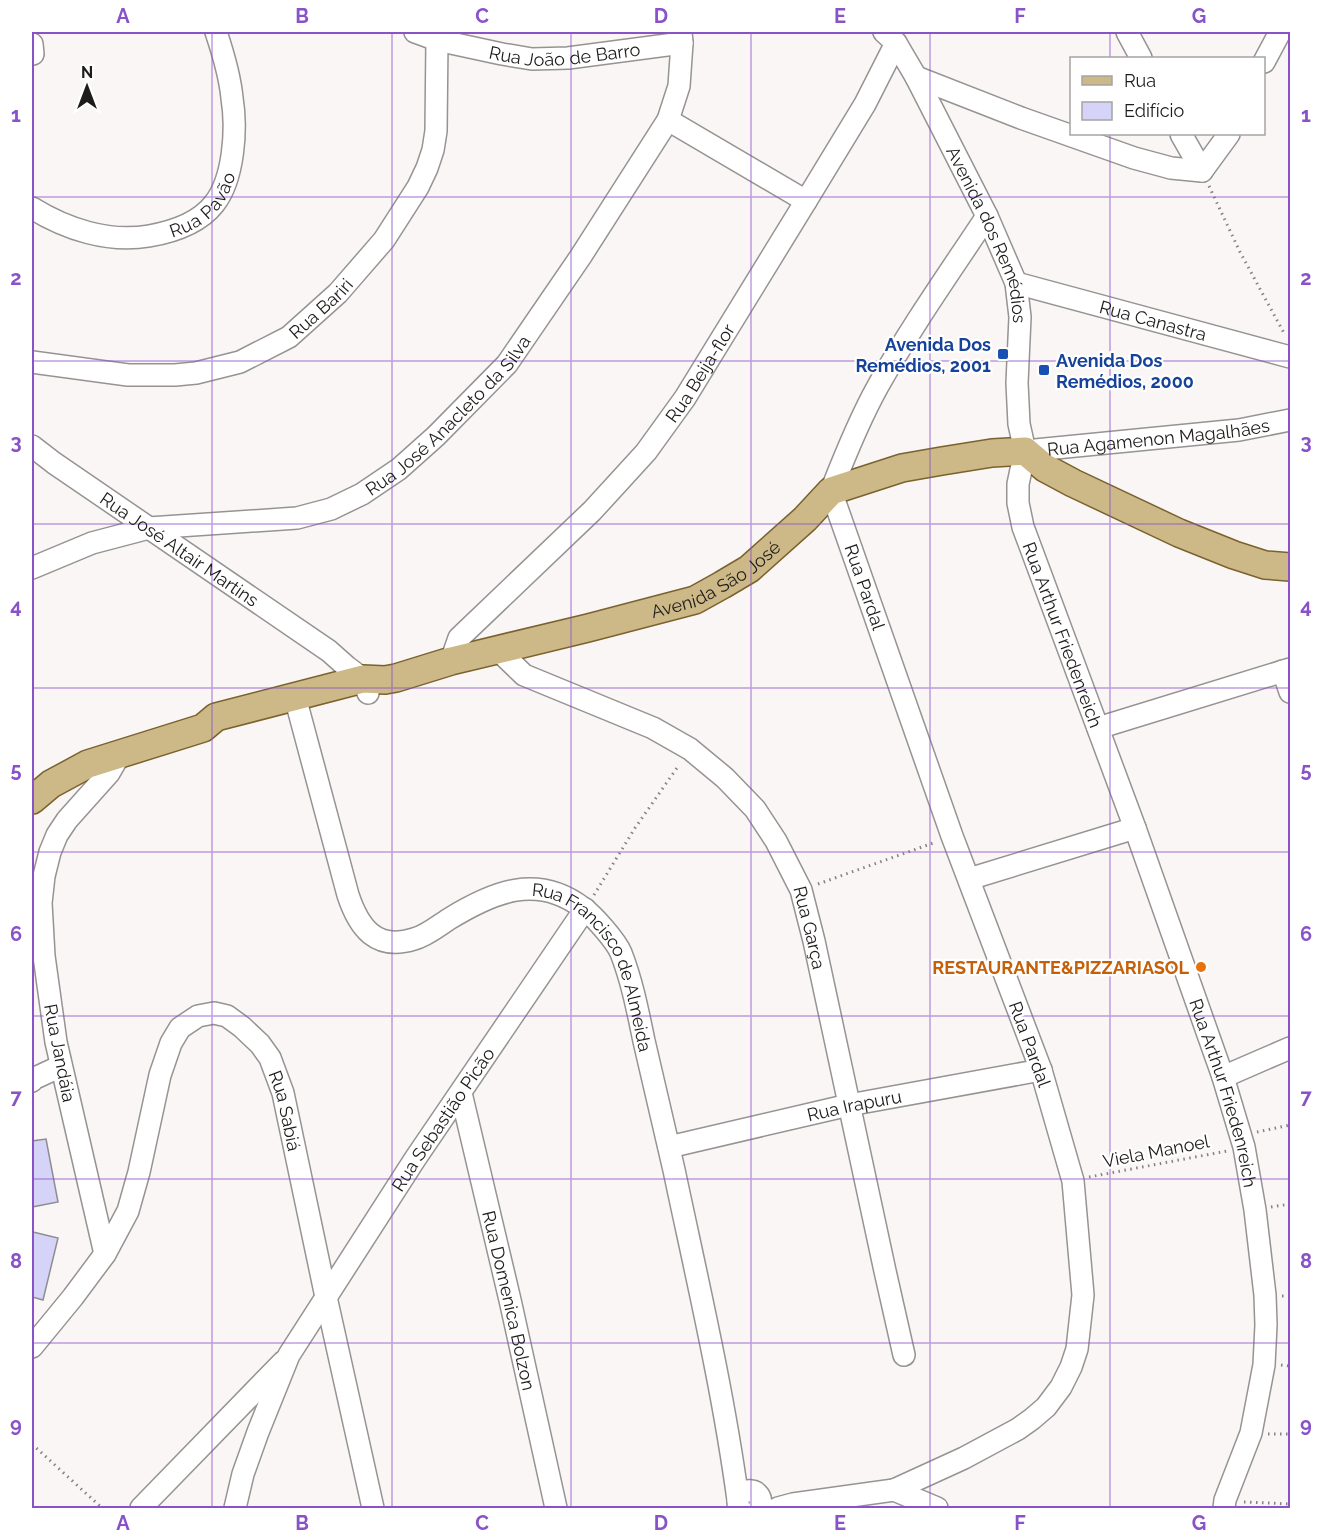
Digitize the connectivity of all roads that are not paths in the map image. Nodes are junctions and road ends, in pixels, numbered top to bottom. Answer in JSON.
{"nodes":[{"id":1,"x":216,"y":32,"type":"edge"},
{"id":2,"x":415,"y":32,"type":"edge"},
{"id":3,"x":1280,"y":32,"type":"edge"},
{"id":4,"x":891,"y":35,"type":"edge"},
{"id":5,"x":681,"y":37,"type":"edge"},
{"id":6,"x":437,"y":40,"type":"junction"},
{"id":7,"x":1265,"y":58,"type":"edge"},
{"id":8,"x":916,"y":77,"type":"junction"},
{"id":9,"x":668,"y":120,"type":"junction"},
{"id":10,"x":1182,"y":135,"type":"edge"},
{"id":11,"x":1228,"y":135,"type":"edge"},
{"id":12,"x":1202,"y":171,"type":"junction"},
{"id":13,"x":806,"y":201,"type":"junction"},
{"id":14,"x":32,"y":208,"type":"edge"},
{"id":15,"x":987,"y":216,"type":"junction"},
{"id":16,"x":1016,"y":283,"type":"junction"},
{"id":17,"x":1290,"y":357,"type":"edge"},
{"id":18,"x":32,"y":362,"type":"edge"},
{"id":19,"x":1290,"y":420,"type":"edge"},
{"id":20,"x":32,"y":446,"type":"edge"},
{"id":21,"x":1025,"y":451,"type":"junction"},
{"id":22,"x":831,"y":491,"type":"junction"},
{"id":23,"x":149,"y":528,"type":"junction"},
{"id":24,"x":1290,"y":567,"type":"edge"},
{"id":25,"x":32,"y":568,"type":"edge"},
{"id":26,"x":497,"y":649,"type":"junction"},
{"id":27,"x":451,"y":661,"type":"junction"},
{"id":28,"x":1287,"y":670,"type":"edge"},
{"id":29,"x":360,"y":687,"type":"junction"},
{"id":30,"x":1290,"y":692,"type":"edge"},
{"id":31,"x":298,"y":704,"type":"junction"},
{"id":32,"x":1098,"y":728,"type":"junction"},
{"id":33,"x":120,"y":754,"type":"junction"},
{"id":34,"x":32,"y":800,"type":"edge"},
{"id":35,"x":1135,"y":828,"type":"junction"},
{"id":36,"x":969,"y":879,"type":"junction"},
{"id":37,"x":585,"y":909,"type":"junction"},
{"id":38,"x":1290,"y":1048,"type":"edge"},
{"id":39,"x":62,"y":1066,"type":"junction"},
{"id":40,"x":1041,"y":1070,"type":"junction"},
{"id":41,"x":1222,"y":1077,"type":"junction"},
{"id":42,"x":32,"y":1081,"type":"edge"},
{"id":43,"x":461,"y":1094,"type":"junction"},
{"id":44,"x":849,"y":1105,"type":"junction"},
{"id":45,"x":669,"y":1147,"type":"junction"},
{"id":46,"x":105,"y":1254,"type":"junction"},
{"id":47,"x":326,"y":1297,"type":"junction"},
{"id":48,"x":32,"y":1347,"type":"edge"},
{"id":49,"x":289,"y":1355,"type":"junction"},
{"id":50,"x":904,"y":1355,"type":"dead end"},
{"id":51,"x":232,"y":1414,"type":"junction"},
{"id":52,"x":258,"y":1432,"type":"junction"},
{"id":53,"x":894,"y":1490,"type":"junction"},
{"id":54,"x":749,"y":1500,"type":"edge"},
{"id":55,"x":785,"y":1506,"type":"edge"},
{"id":56,"x":1222,"y":1506,"type":"edge"},
{"id":57,"x":141,"y":1509,"type":"edge"},
{"id":58,"x":235,"y":1509,"type":"edge"},
{"id":59,"x":373,"y":1509,"type":"edge"},
{"id":60,"x":556,"y":1509,"type":"edge"},
{"id":61,"x":937,"y":1509,"type":"edge"}],
"edges":[{"from":1,"to":14,"type":"street","name":"Rua Pavão"},
{"from":2,"to":6,"type":"street","name":"Rua João de Barro"},
{"from":3,"to":7,"type":"street"},
{"from":4,"to":8,"type":"street","name":"Avenida dos Remédios"},
{"from":4,"to":13,"type":"street","name":"Rua Beija-flor"},
{"from":5,"to":6,"type":"street","name":"Rua João de Barro"},
{"from":5,"to":9,"type":"street","name":"Rua José Anacleto da Silva"},
{"from":6,"to":18,"type":"street","name":"Rua Bariri"},
{"from":8,"to":12,"type":"street"},
{"from":8,"to":15,"type":"street","name":"Avenida dos Remédios"},
{"from":9,"to":13,"type":"street"},
{"from":9,"to":23,"type":"street","name":"Rua José Anacleto da Silva"},
{"from":10,"to":12,"type":"street"},
{"from":11,"to":12,"type":"street"},
{"from":13,"to":27,"type":"street","name":"Rua Beija-flor"},
{"from":15,"to":16,"type":"street","name":"Avenida dos Remédios"},
{"from":15,"to":22,"type":"street"},
{"from":16,"to":17,"type":"street","name":"Rua Canastra"},
{"from":16,"to":21,"type":"street","name":"Avenida dos Remédios"},
{"from":19,"to":21,"type":"street","name":"Rua Agamenon Magalhães"},
{"from":20,"to":23,"type":"street","name":"Rua José Altair Martins"},
{"from":21,"to":22,"type":"main road","name":"Avenida São José"},
{"from":21,"to":24,"type":"main road"},
{"from":21,"to":32,"type":"street","name":"Rua Arthur Friedenreich"},
{"from":22,"to":26,"type":"main road","name":"Avenida São José"},
{"from":22,"to":36,"type":"street","name":"Rua Pardal"},
{"from":23,"to":25,"type":"street","name":"Rua José Anacleto da Silva"},
{"from":23,"to":29,"type":"street","name":"Rua José Altair Martins"},
{"from":26,"to":27,"type":"main road","name":"Avenida São José"},
{"from":26,"to":44,"type":"street","name":"Rua Garça"},
{"from":27,"to":29,"type":"main road","name":"Avenida São José"},
{"from":28,"to":30,"type":"street"},
{"from":28,"to":32,"type":"street"},
{"from":29,"to":31,"type":"main road","name":"Avenida São José"},
{"from":31,"to":33,"type":"main road","name":"Avenida São José"},
{"from":31,"to":37,"type":"street","name":"Rua Francisco de Almeida"},
{"from":32,"to":35,"type":"street","name":"Rua Arthur Friedenreich"},
{"from":33,"to":34,"type":"main road","name":"Avenida São José"},
{"from":33,"to":39,"type":"street","name":"Rua Jandáia"},
{"from":35,"to":36,"type":"street"},
{"from":35,"to":41,"type":"street","name":"Rua Arthur Friedenreich"},
{"from":36,"to":40,"type":"street","name":"Rua Pardal"},
{"from":37,"to":43,"type":"street","name":"Rua Sebastião Picão"},
{"from":37,"to":45,"type":"street","name":"Rua Francisco de Almeida"},
{"from":38,"to":41,"type":"street"},
{"from":39,"to":42,"type":"street"},
{"from":39,"to":46,"type":"street","name":"Rua Jandáia"},
{"from":40,"to":44,"type":"street","name":"Rua Irapuru"},
{"from":40,"to":53,"type":"street","name":"Rua Pardal"},
{"from":41,"to":56,"type":"street","name":"Rua Arthur Friedenreich"},
{"from":43,"to":47,"type":"street","name":"Rua Sebastião Picão"},
{"from":43,"to":60,"type":"street","name":"Rua Domenica Bolzon"},
{"from":44,"to":45,"type":"street","name":"Rua Irapuru"},
{"from":44,"to":50,"type":"street","name":"Rua Garça"},
{"from":45,"to":54,"type":"street","name":"Rua Francisco de Almeida"},
{"from":46,"to":47,"type":"street","name":"Rua Sabiá"},
{"from":46,"to":48,"type":"street"},
{"from":47,"to":49,"type":"street","name":"Rua Sebastião Picão"},
{"from":47,"to":59,"type":"street","name":"Rua Sabiá"},
{"from":49,"to":51,"type":"street"},
{"from":49,"to":52,"type":"street","name":"Rua Sebastião Picão"},
{"from":51,"to":52,"type":"street"},
{"from":51,"to":57,"type":"street"},
{"from":52,"to":58,"type":"street","name":"Rua Sebastião Picão"},
{"from":53,"to":55,"type":"street","name":"Rua Francisco de Almeida"},
{"from":53,"to":61,"type":"street"},
{"from":54,"to":55,"type":"street","name":"Rua Francisco de Almeida"}]}
